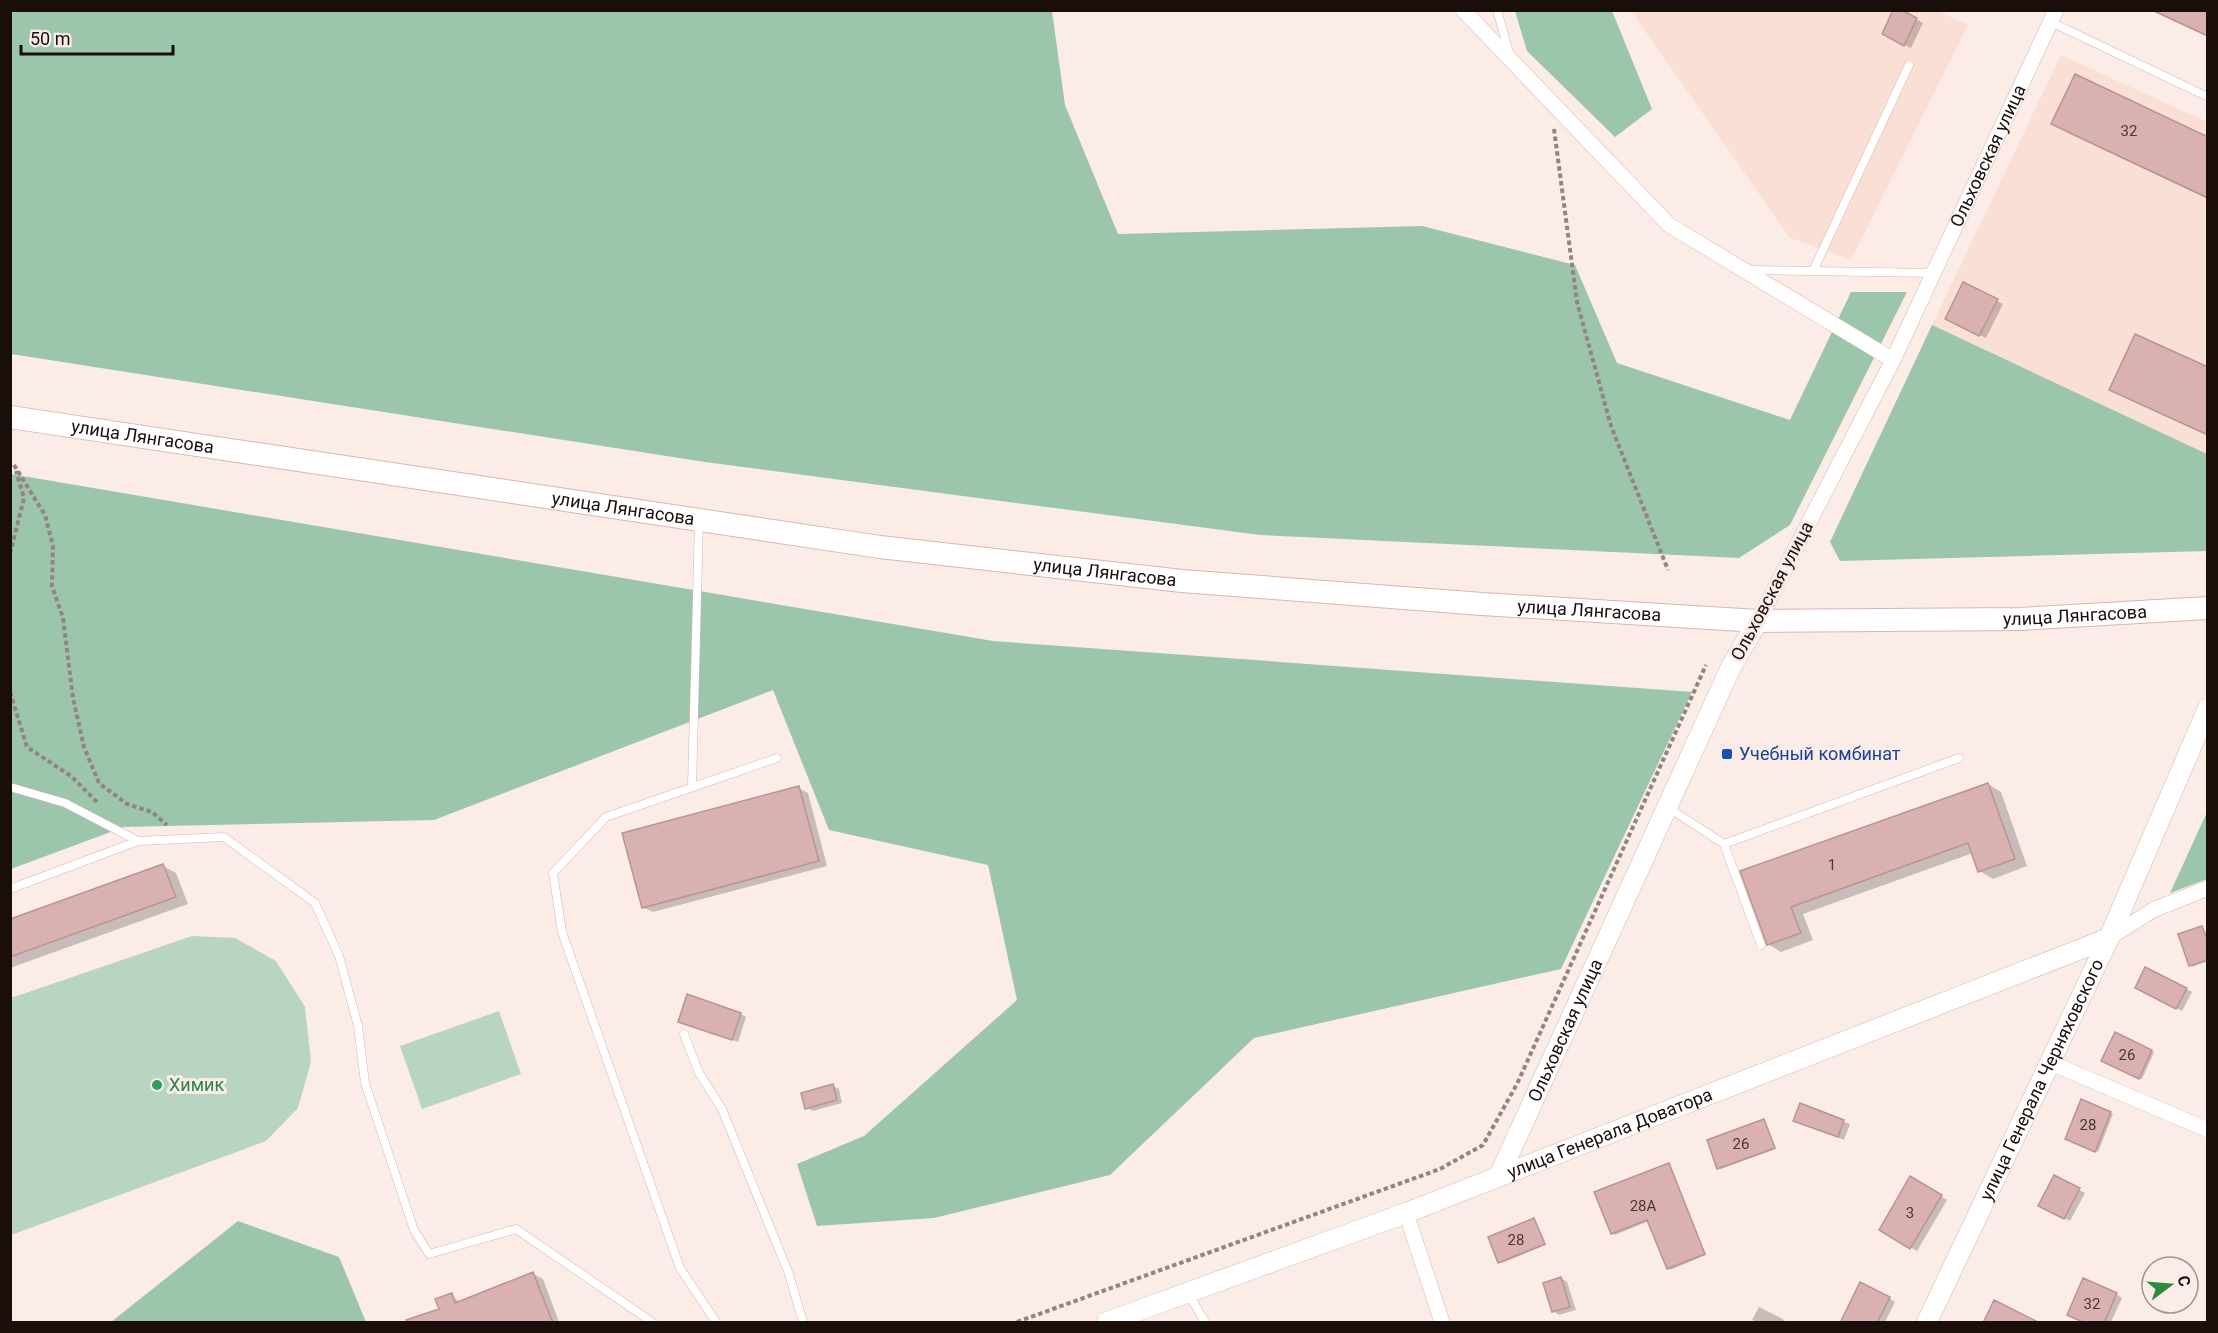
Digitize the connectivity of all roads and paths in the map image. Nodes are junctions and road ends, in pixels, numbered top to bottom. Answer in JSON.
{"nodes":[{"id":1,"x":1463,"y":10,"type":"edge"},
{"id":2,"x":1497,"y":10,"type":"edge"},
{"id":3,"x":2053,"y":16,"type":"edge"},
{"id":4,"x":1512,"y":64,"type":"junction"},
{"id":5,"x":1909,"y":65,"type":"dead end"},
{"id":6,"x":2208,"y":97,"type":"edge"},
{"id":7,"x":1550,"y":104,"type":"junction"},
{"id":8,"x":1742,"y":270,"type":"junction"},
{"id":9,"x":1813,"y":271,"type":"junction"},
{"id":10,"x":1933,"y":273,"type":"junction"},
{"id":11,"x":1893,"y":360,"type":"junction"},
{"id":12,"x":10,"y":417,"type":"edge"},
{"id":13,"x":699,"y":520,"type":"junction"},
{"id":14,"x":10,"y":554,"type":"edge"},
{"id":15,"x":1668,"y":570,"type":"dead end"},
{"id":16,"x":2208,"y":608,"type":"edge"},
{"id":17,"x":1758,"y":621,"type":"junction"},
{"id":18,"x":1706,"y":665,"type":"dead end"},
{"id":19,"x":10,"y":692,"type":"edge"},
{"id":20,"x":2208,"y":708,"type":"edge"},
{"id":21,"x":777,"y":758,"type":"dead end"},
{"id":22,"x":1959,"y":758,"type":"dead end"},
{"id":23,"x":10,"y":787,"type":"edge"},
{"id":24,"x":692,"y":787,"type":"junction"},
{"id":25,"x":102,"y":808,"type":"dead end"},
{"id":26,"x":1667,"y":808,"type":"junction"},
{"id":27,"x":183,"y":839,"type":"junction"},
{"id":28,"x":138,"y":841,"type":"junction"},
{"id":29,"x":1724,"y":844,"type":"junction"},
{"id":30,"x":2208,"y":888,"type":"edge"},
{"id":31,"x":10,"y":890,"type":"edge"},
{"id":32,"x":2109,"y":938,"type":"junction"},
{"id":33,"x":1761,"y":945,"type":"dead end"},
{"id":34,"x":684,"y":1034,"type":"dead end"},
{"id":35,"x":2051,"y":1063,"type":"junction"},
{"id":36,"x":2208,"y":1130,"type":"edge"},
{"id":37,"x":1499,"y":1176,"type":"junction"},
{"id":38,"x":1406,"y":1214,"type":"junction"},
{"id":39,"x":1188,"y":1293,"type":"junction"},
{"id":40,"x":652,"y":1323,"type":"edge"},
{"id":41,"x":716,"y":1323,"type":"edge"},
{"id":42,"x":803,"y":1323,"type":"edge"},
{"id":43,"x":1017,"y":1323,"type":"edge"},
{"id":44,"x":1107,"y":1323,"type":"edge"},
{"id":45,"x":1205,"y":1323,"type":"edge"},
{"id":46,"x":1442,"y":1323,"type":"edge"},
{"id":47,"x":1927,"y":1323,"type":"edge"}],
"edges":[{"from":1,"to":4,"type":"street"},
{"from":2,"to":4,"type":"lane"},
{"from":3,"to":6,"type":"lane"},
{"from":3,"to":10,"type":"street","name":"Ольховская улица"},
{"from":4,"to":7,"type":"street"},
{"from":5,"to":9,"type":"lane"},
{"from":7,"to":8,"type":"street"},
{"from":7,"to":15,"type":"path"},
{"from":8,"to":9,"type":"lane"},
{"from":8,"to":11,"type":"street"},
{"from":9,"to":10,"type":"lane"},
{"from":10,"to":11,"type":"street","name":"Ольховская улица"},
{"from":11,"to":17,"type":"street","name":"Ольховская улица"},
{"from":12,"to":13,"type":"main road","name":"улица Лянгасова"},
{"from":13,"to":17,"type":"main road","name":"улица Лянгасова"},
{"from":13,"to":24,"type":"lane"},
{"from":14,"to":27,"type":"path"},
{"from":16,"to":17,"type":"main road","name":"улица Лянгасова"},
{"from":17,"to":26,"type":"street","name":"Ольховская улица"},
{"from":18,"to":43,"type":"path"},
{"from":19,"to":25,"type":"path"},
{"from":20,"to":32,"type":"street"},
{"from":21,"to":24,"type":"lane"},
{"from":22,"to":29,"type":"lane"},
{"from":23,"to":28,"type":"lane"},
{"from":24,"to":41,"type":"lane"},
{"from":26,"to":29,"type":"lane"},
{"from":26,"to":37,"type":"street","name":"Ольховская улица"},
{"from":27,"to":28,"type":"lane"},
{"from":27,"to":40,"type":"lane"},
{"from":28,"to":31,"type":"lane"},
{"from":29,"to":33,"type":"lane"},
{"from":30,"to":32,"type":"street","name":"улица Генерала Черняховского"},
{"from":32,"to":35,"type":"street","name":"улица Генерала Черняховского"},
{"from":32,"to":37,"type":"street","name":"улица Генерала Доватора"},
{"from":34,"to":42,"type":"lane"},
{"from":35,"to":36,"type":"street"},
{"from":35,"to":47,"type":"street","name":"улица Генерала Черняховского"},
{"from":37,"to":38,"type":"street","name":"улица Генерала Доватора"},
{"from":38,"to":39,"type":"street","name":"улица Генерала Доватора"},
{"from":38,"to":46,"type":"street"},
{"from":39,"to":44,"type":"street","name":"улица Генерала Доватора"},
{"from":39,"to":45,"type":"lane"}]}
